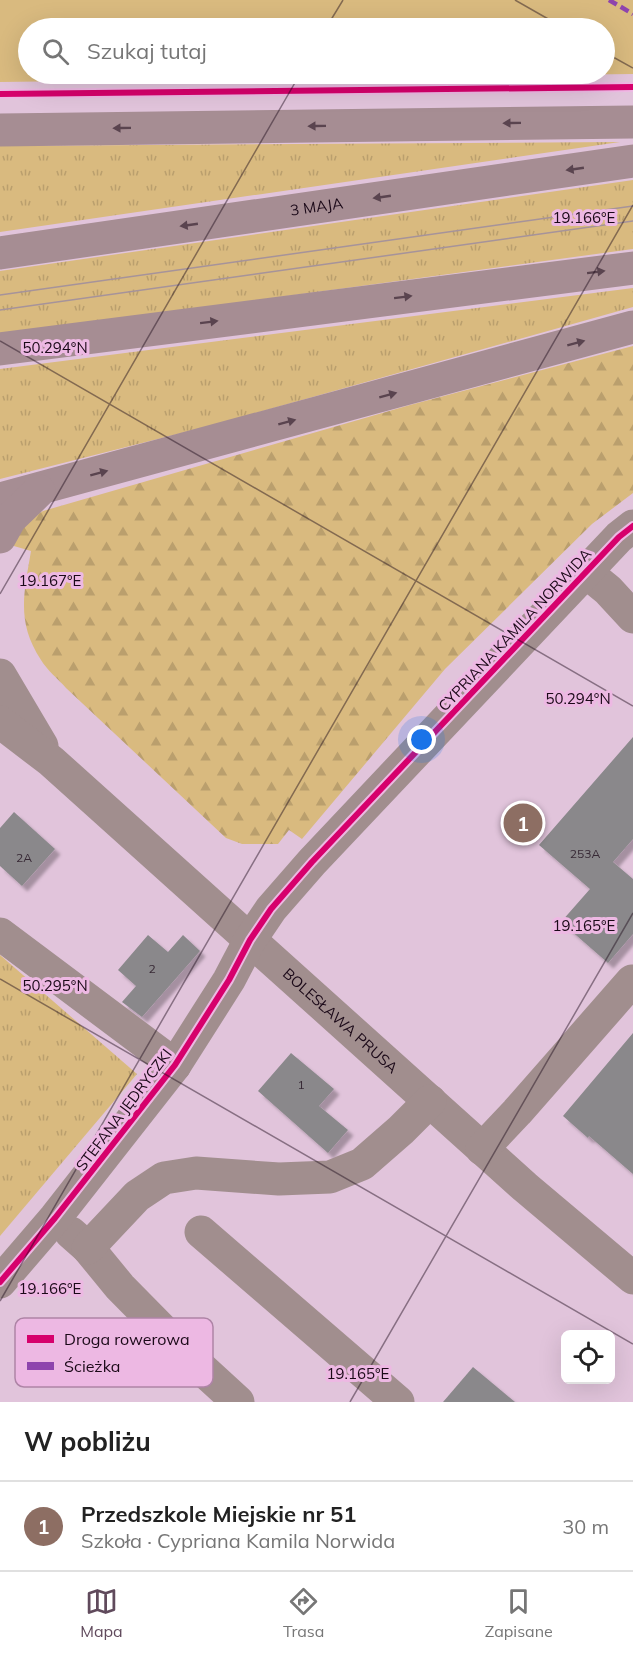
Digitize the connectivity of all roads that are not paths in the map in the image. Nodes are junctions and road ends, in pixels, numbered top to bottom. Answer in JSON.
{"nodes":[{"id":1,"x":633,"y":122,"type":"edge"},
{"id":2,"x":0,"y":130,"type":"edge"},
{"id":3,"x":633,"y":161,"type":"edge"},
{"id":4,"x":0,"y":253,"type":"edge"},
{"id":5,"x":633,"y":268,"type":"edge"},
{"id":6,"x":633,"y":327,"type":"edge"},
{"id":7,"x":0,"y":350,"type":"edge"},
{"id":8,"x":42,"y":488,"type":"junction"},
{"id":9,"x":0,"y":499,"type":"edge"},
{"id":10,"x":633,"y":526,"type":"edge"},
{"id":11,"x":0,"y":537,"type":"edge"},
{"id":12,"x":586,"y":572,"type":"junction"},
{"id":13,"x":633,"y":617,"type":"edge"},
{"id":14,"x":0,"y":675,"type":"edge"},
{"id":15,"x":0,"y":722,"type":"edge"},
{"id":16,"x":51,"y":761,"type":"junction"},
{"id":17,"x":0,"y":934,"type":"edge"},
{"id":18,"x":250,"y":940,"type":"junction"},
{"id":19,"x":633,"y":981,"type":"edge"},
{"id":20,"x":175,"y":1065,"type":"junction"},
{"id":21,"x":430,"y":1101,"type":"junction"},
{"id":22,"x":482,"y":1149,"type":"junction"},
{"id":23,"x":55,"y":1218,"type":"junction"},
{"id":24,"x":201,"y":1232,"type":"dead end"},
{"id":25,"x":88,"y":1248,"type":"junction"},
{"id":26,"x":633,"y":1278,"type":"edge"},
{"id":27,"x":0,"y":1282,"type":"edge"},
{"id":28,"x":151,"y":1318,"type":"edge"},
{"id":29,"x":213,"y":1379,"type":"edge"},
{"id":30,"x":238,"y":1402,"type":"edge"},
{"id":31,"x":398,"y":1402,"type":"edge"}],
"edges":[{"from":1,"to":2,"type":"main road","one_way":true},
{"from":3,"to":4,"type":"main road","name":"3 MAJA","one_way":true},
{"from":7,"to":5,"type":"main road","one_way":true},
{"from":8,"to":6,"type":"main road","one_way":true},
{"from":8,"to":9,"type":"main road"},
{"from":8,"to":11,"type":"main road"},
{"from":10,"to":12,"type":"street","name":"CYPRIANA KAMILA NORWIDA"},
{"from":12,"to":13,"type":"street"},
{"from":12,"to":18,"type":"street","name":"CYPRIANA KAMILA NORWIDA"},
{"from":14,"to":16,"type":"street","name":"BOLESŁAWA PRUSA"},
{"from":15,"to":16,"type":"street","name":"BOLESŁAWA PRUSA"},
{"from":16,"to":18,"type":"street","name":"BOLESŁAWA PRUSA"},
{"from":17,"to":20,"type":"street"},
{"from":18,"to":20,"type":"street","name":"STEFANA JĘDRYCZKI"},
{"from":18,"to":21,"type":"street","name":"BOLESŁAWA PRUSA"},
{"from":19,"to":22,"type":"street"},
{"from":20,"to":23,"type":"street","name":"STEFANA JĘDRYCZKI"},
{"from":21,"to":22,"type":"street","name":"BOLESŁAWA PRUSA"},
{"from":21,"to":25,"type":"street"},
{"from":22,"to":26,"type":"street","name":"BOLESŁAWA PRUSA"},
{"from":23,"to":25,"type":"street"},
{"from":23,"to":27,"type":"street","name":"STEFANA JĘDRYCZKI"},
{"from":24,"to":31,"type":"street"},
{"from":25,"to":28,"type":"street"},
{"from":29,"to":30,"type":"street"}]}
